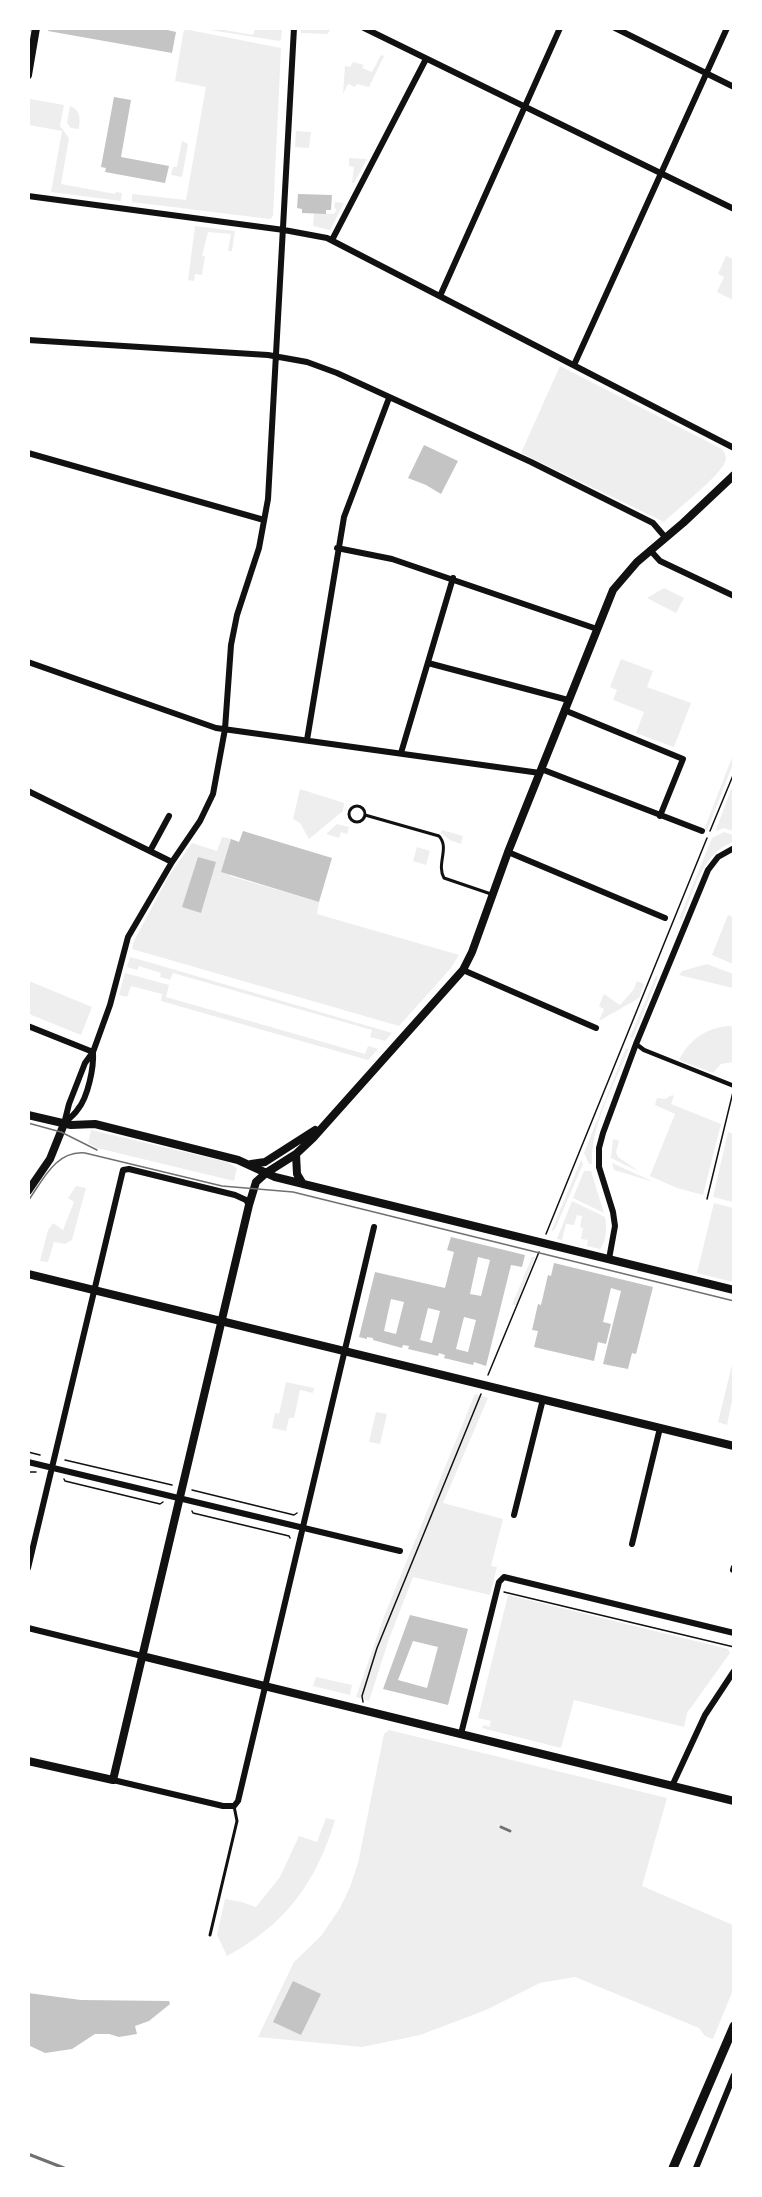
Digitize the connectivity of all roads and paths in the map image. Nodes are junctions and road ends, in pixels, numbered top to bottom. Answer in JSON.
{"nodes":[{"id":1,"x":36,"y":28,"type":"edge"},
{"id":2,"x":294,"y":28,"type":"edge"},
{"id":3,"x":364,"y":28,"type":"edge"},
{"id":4,"x":560,"y":28,"type":"edge"},
{"id":5,"x":615,"y":28,"type":"edge"},
{"id":6,"x":727,"y":28,"type":"edge"},
{"id":7,"x":426,"y":59,"type":"junction"},
{"id":8,"x":707,"y":73,"type":"junction"},
{"id":9,"x":28,"y":75,"type":"edge"},
{"id":10,"x":734,"y":87,"type":"edge"},
{"id":11,"x":525,"y":107,"type":"junction"},
{"id":12,"x":661,"y":174,"type":"junction"},
{"id":13,"x":28,"y":196,"type":"edge"},
{"id":14,"x":734,"y":209,"type":"edge"},
{"id":15,"x":284,"y":230,"type":"junction"},
{"id":16,"x":333,"y":240,"type":"junction"},
{"id":17,"x":440,"y":296,"type":"junction"},
{"id":18,"x":28,"y":340,"type":"edge"},
{"id":19,"x":277,"y":356,"type":"junction"},
{"id":20,"x":574,"y":365,"type":"junction"},
{"id":21,"x":389,"y":398,"type":"junction"},
{"id":22,"x":734,"y":448,"type":"edge"},
{"id":23,"x":28,"y":453,"type":"edge"},
{"id":24,"x":734,"y":475,"type":"edge"},
{"id":25,"x":264,"y":520,"type":"junction"},
{"id":26,"x":665,"y":537,"type":"junction"},
{"id":27,"x":338,"y":548,"type":"junction"},
{"id":28,"x":650,"y":550,"type":"junction"},
{"id":29,"x":453,"y":579,"type":"junction"},
{"id":30,"x":734,"y":596,"type":"edge"},
{"id":31,"x":597,"y":629,"type":"junction"},
{"id":32,"x":28,"y":662,"type":"edge"},
{"id":33,"x":428,"y":663,"type":"junction"},
{"id":34,"x":568,"y":700,"type":"junction"},
{"id":35,"x":564,"y":710,"type":"junction"},
{"id":36,"x":225,"y":729,"type":"junction"},
{"id":37,"x":307,"y":740,"type":"junction"},
{"id":38,"x":401,"y":753,"type":"junction"},
{"id":39,"x":541,"y":771,"type":"junction"},
{"id":40,"x":734,"y":773,"type":"edge"},
{"id":41,"x":28,"y":791,"type":"edge"},
{"id":42,"x":365,"y":815,"type":"junction"},
{"id":43,"x":169,"y":816,"type":"dead end"},
{"id":44,"x":660,"y":816,"type":"junction"},
{"id":45,"x":702,"y":831,"type":"dead end"},
{"id":46,"x":734,"y":849,"type":"edge"},
{"id":47,"x":150,"y":851,"type":"junction"},
{"id":48,"x":508,"y":852,"type":"junction"},
{"id":49,"x":172,"y":862,"type":"junction"},
{"id":50,"x":492,"y":894,"type":"junction"},
{"id":51,"x":664,"y":918,"type":"dead end"},
{"id":52,"x":462,"y":970,"type":"junction"},
{"id":53,"x":28,"y":1026,"type":"edge"},
{"id":54,"x":596,"y":1028,"type":"dead end"},
{"id":55,"x":636,"y":1044,"type":"junction"},
{"id":56,"x":93,"y":1052,"type":"junction"},
{"id":57,"x":734,"y":1088,"type":"edge"},
{"id":58,"x":28,"y":1115,"type":"edge"},
{"id":59,"x":328,"y":1121,"type":"junction"},
{"id":60,"x":64,"y":1124,"type":"junction"},
{"id":61,"x":296,"y":1154,"type":"junction"},
{"id":62,"x":251,"y":1164,"type":"junction"},
{"id":63,"x":266,"y":1173,"type":"junction"},
{"id":64,"x":303,"y":1184,"type":"junction"},
{"id":65,"x":28,"y":1191,"type":"edge"},
{"id":66,"x":707,"y":1199,"type":"dead end"},
{"id":67,"x":249,"y":1204,"type":"junction"},
{"id":68,"x":374,"y":1227,"type":"dead end"},
{"id":69,"x":544,"y":1238,"type":"dead end"},
{"id":70,"x":538,"y":1255,"type":"dead end"},
{"id":71,"x":609,"y":1259,"type":"junction"},
{"id":72,"x":28,"y":1274,"type":"edge"},
{"id":73,"x":94,"y":1290,"type":"junction"},
{"id":74,"x":734,"y":1290,"type":"edge"},
{"id":75,"x":221,"y":1323,"type":"junction"},
{"id":76,"x":344,"y":1352,"type":"junction"},
{"id":77,"x":489,"y":1373,"type":"dead end"},
{"id":78,"x":481,"y":1394,"type":"dead end"},
{"id":79,"x":543,"y":1399,"type":"junction"},
{"id":80,"x":660,"y":1428,"type":"junction"},
{"id":81,"x":734,"y":1446,"type":"edge"},
{"id":82,"x":28,"y":1452,"type":"edge"},
{"id":83,"x":44,"y":1458,"type":"dead end"},
{"id":84,"x":65,"y":1460,"type":"dead end"},
{"id":85,"x":28,"y":1462,"type":"edge"},
{"id":86,"x":52,"y":1468,"type":"junction"},
{"id":87,"x":61,"y":1477,"type":"dead end"},
{"id":88,"x":173,"y":1485,"type":"dead end"},
{"id":89,"x":192,"y":1490,"type":"dead end"},
{"id":90,"x":179,"y":1498,"type":"junction"},
{"id":91,"x":166,"y":1502,"type":"dead end"},
{"id":92,"x":188,"y":1508,"type":"dead end"},
{"id":93,"x":298,"y":1512,"type":"dead end"},
{"id":94,"x":514,"y":1515,"type":"dead end"},
{"id":95,"x":303,"y":1528,"type":"junction"},
{"id":96,"x":290,"y":1539,"type":"dead end"},
{"id":97,"x":632,"y":1544,"type":"dead end"},
{"id":98,"x":400,"y":1551,"type":"dead end"},
{"id":99,"x":28,"y":1568,"type":"edge"},
{"id":100,"x":501,"y":1591,"type":"dead end"},
{"id":101,"x":28,"y":1628,"type":"edge"},
{"id":102,"x":734,"y":1633,"type":"edge"},
{"id":103,"x":734,"y":1647,"type":"edge"},
{"id":104,"x":142,"y":1656,"type":"junction"},
{"id":105,"x":734,"y":1671,"type":"edge"},
{"id":106,"x":265,"y":1687,"type":"junction"},
{"id":107,"x":363,"y":1701,"type":"dead end"},
{"id":108,"x":461,"y":1734,"type":"junction"},
{"id":109,"x":28,"y":1761,"type":"edge"},
{"id":110,"x":113,"y":1780,"type":"junction"},
{"id":111,"x":672,"y":1786,"type":"junction"},
{"id":112,"x":734,"y":1801,"type":"edge"},
{"id":113,"x":234,"y":1806,"type":"junction"},
{"id":114,"x":210,"y":1935,"type":"dead end"},
{"id":115,"x":732,"y":2032,"type":"edge"},
{"id":116,"x":734,"y":2074,"type":"edge"},
{"id":117,"x":674,"y":2169,"type":"edge"},
{"id":118,"x":696,"y":2169,"type":"edge"}],
"edges":[{"from":1,"to":9,"type":"main road"},
{"from":2,"to":15,"type":"street"},
{"from":3,"to":7,"type":"street"},
{"from":4,"to":11,"type":"street"},
{"from":5,"to":8,"type":"street"},
{"from":6,"to":8,"type":"street"},
{"from":7,"to":11,"type":"street"},
{"from":7,"to":16,"type":"street"},
{"from":8,"to":10,"type":"street"},
{"from":8,"to":12,"type":"street"},
{"from":11,"to":12,"type":"street"},
{"from":11,"to":17,"type":"street"},
{"from":12,"to":14,"type":"street"},
{"from":12,"to":20,"type":"street"},
{"from":13,"to":15,"type":"street"},
{"from":15,"to":16,"type":"street"},
{"from":15,"to":19,"type":"street"},
{"from":16,"to":17,"type":"street"},
{"from":17,"to":20,"type":"street"},
{"from":18,"to":19,"type":"street"},
{"from":19,"to":21,"type":"street"},
{"from":19,"to":25,"type":"street"},
{"from":20,"to":22,"type":"street"},
{"from":21,"to":26,"type":"street"},
{"from":21,"to":27,"type":"street"},
{"from":23,"to":25,"type":"street"},
{"from":24,"to":26,"type":"main road"},
{"from":25,"to":36,"type":"street"},
{"from":26,"to":28,"type":"main road"},
{"from":27,"to":29,"type":"street"},
{"from":27,"to":37,"type":"street"},
{"from":28,"to":30,"type":"street"},
{"from":28,"to":31,"type":"main road"},
{"from":29,"to":31,"type":"street"},
{"from":29,"to":33,"type":"street"},
{"from":31,"to":34,"type":"main road"},
{"from":32,"to":36,"type":"street"},
{"from":33,"to":34,"type":"street"},
{"from":33,"to":38,"type":"street"},
{"from":34,"to":35,"type":"main road"},
{"from":35,"to":39,"type":"main road"},
{"from":35,"to":44,"type":"street"},
{"from":36,"to":37,"type":"street"},
{"from":36,"to":49,"type":"street"},
{"from":37,"to":38,"type":"street"},
{"from":38,"to":39,"type":"street"},
{"from":39,"to":44,"type":"street"},
{"from":39,"to":48,"type":"main road"},
{"from":40,"to":69,"type":"path"},
{"from":41,"to":47,"type":"street"},
{"from":42,"to":42,"type":"lane"},
{"from":42,"to":50,"type":"lane"},
{"from":43,"to":47,"type":"street"},
{"from":44,"to":45,"type":"street"},
{"from":46,"to":55,"type":"street"},
{"from":47,"to":49,"type":"street"},
{"from":48,"to":50,"type":"main road"},
{"from":48,"to":51,"type":"street"},
{"from":49,"to":56,"type":"street"},
{"from":50,"to":52,"type":"main road"},
{"from":52,"to":54,"type":"street"},
{"from":52,"to":59,"type":"main road"},
{"from":53,"to":56,"type":"street"},
{"from":55,"to":57,"type":"street"},
{"from":55,"to":71,"type":"street"},
{"from":56,"to":60,"type":"street"},
{"from":56,"to":60,"type":"street"},
{"from":57,"to":66,"type":"path"},
{"from":58,"to":60,"type":"main road"},
{"from":59,"to":61,"type":"main road"},
{"from":59,"to":62,"type":"main road"},
{"from":60,"to":62,"type":"main road"},
{"from":60,"to":65,"type":"main road"},
{"from":61,"to":63,"type":"main road"},
{"from":61,"to":64,"type":"main road"},
{"from":62,"to":63,"type":"main road"},
{"from":63,"to":64,"type":"main road"},
{"from":63,"to":67,"type":"street"},
{"from":64,"to":71,"type":"main road"},
{"from":67,"to":73,"type":"street"},
{"from":67,"to":75,"type":"street"},
{"from":68,"to":76,"type":"street"},
{"from":70,"to":77,"type":"path"},
{"from":71,"to":74,"type":"main road"},
{"from":72,"to":73,"type":"main road"},
{"from":73,"to":75,"type":"main road"},
{"from":73,"to":86,"type":"street"},
{"from":75,"to":76,"type":"main road"},
{"from":75,"to":90,"type":"street"},
{"from":76,"to":79,"type":"main road"},
{"from":76,"to":95,"type":"street"},
{"from":78,"to":107,"type":"path"},
{"from":79,"to":80,"type":"main road"},
{"from":79,"to":94,"type":"street"},
{"from":80,"to":81,"type":"main road"},
{"from":80,"to":97,"type":"street"},
{"from":82,"to":83,"type":"path"},
{"from":84,"to":88,"type":"path"},
{"from":85,"to":86,"type":"street"},
{"from":86,"to":90,"type":"street"},
{"from":86,"to":99,"type":"street"},
{"from":87,"to":91,"type":"path"},
{"from":89,"to":93,"type":"path"},
{"from":90,"to":95,"type":"street"},
{"from":90,"to":104,"type":"street"},
{"from":92,"to":96,"type":"path"},
{"from":95,"to":98,"type":"street"},
{"from":95,"to":106,"type":"street"},
{"from":100,"to":103,"type":"path"},
{"from":101,"to":104,"type":"street"},
{"from":102,"to":108,"type":"street"},
{"from":104,"to":106,"type":"street"},
{"from":104,"to":110,"type":"street"},
{"from":105,"to":111,"type":"street"},
{"from":106,"to":108,"type":"street"},
{"from":106,"to":113,"type":"street"},
{"from":108,"to":111,"type":"street"},
{"from":109,"to":110,"type":"street"},
{"from":110,"to":113,"type":"street"},
{"from":111,"to":112,"type":"street"},
{"from":113,"to":114,"type":"lane"},
{"from":115,"to":117,"type":"main road"},
{"from":116,"to":118,"type":"street"}]}
